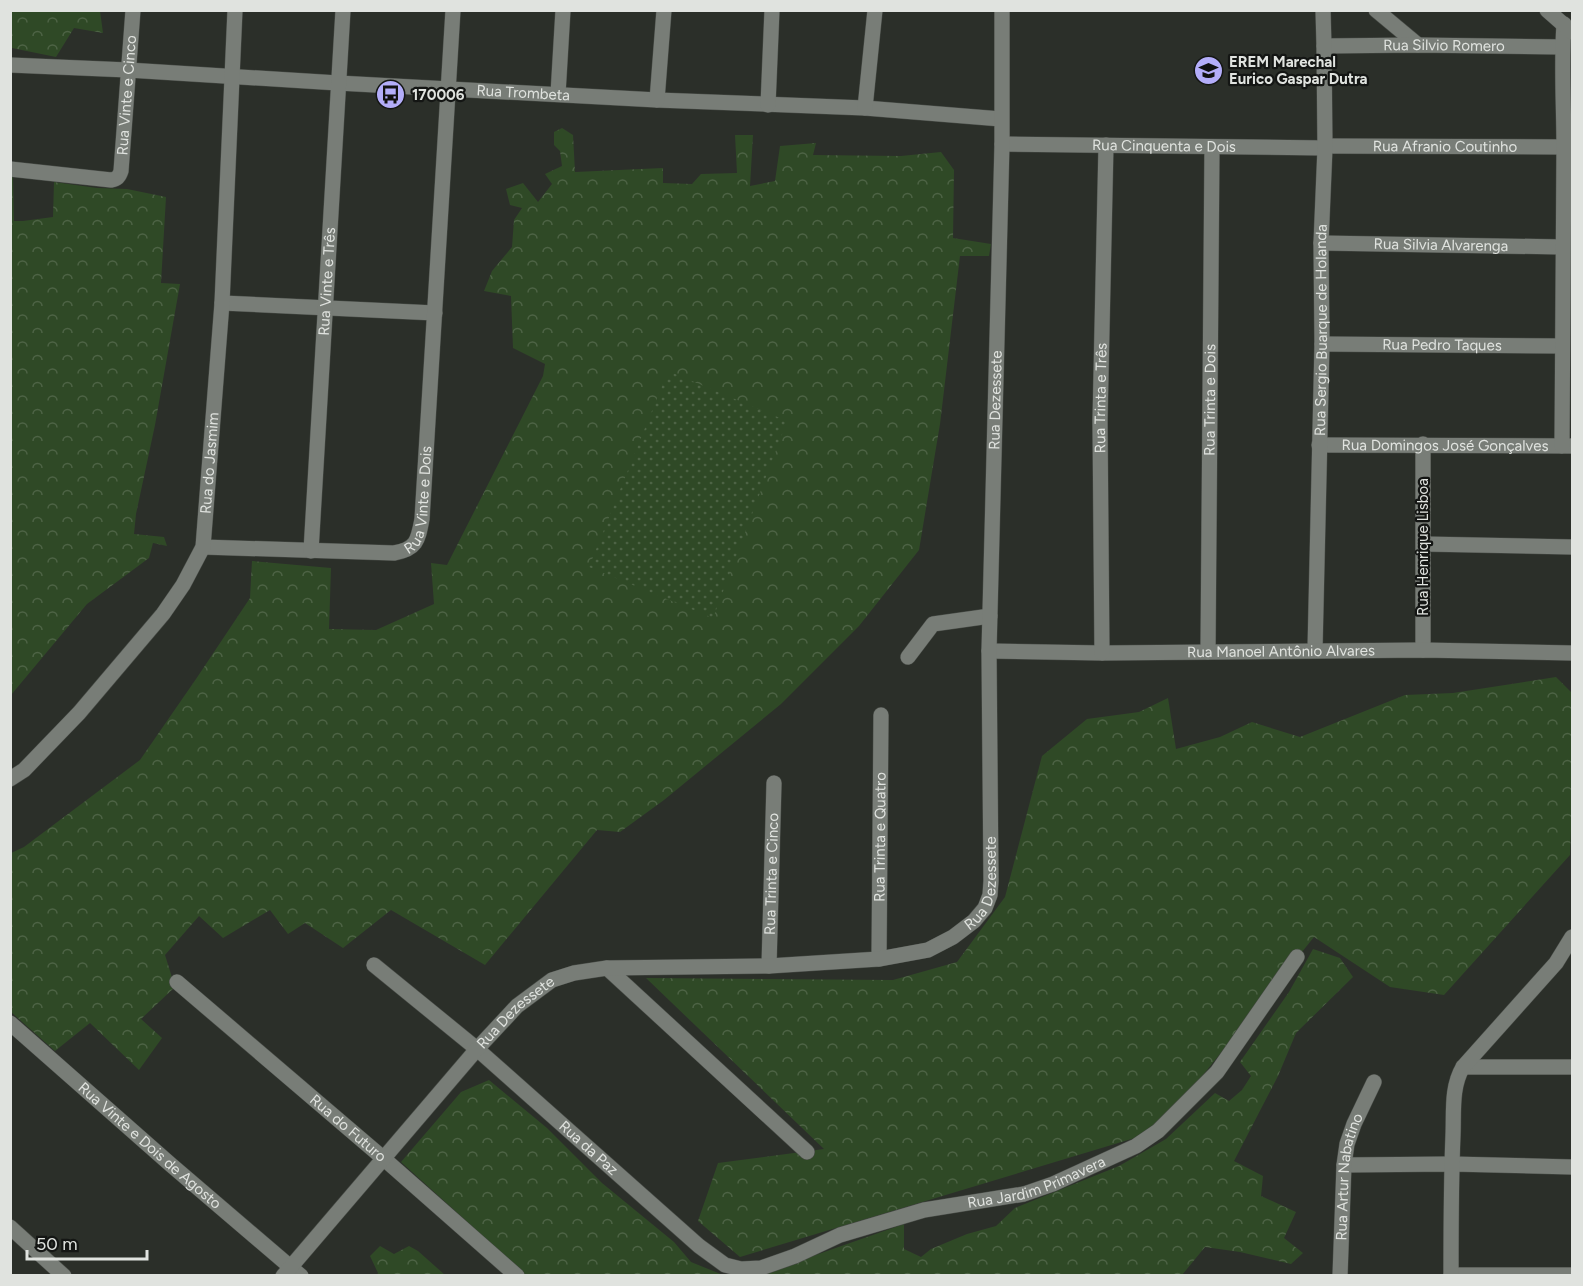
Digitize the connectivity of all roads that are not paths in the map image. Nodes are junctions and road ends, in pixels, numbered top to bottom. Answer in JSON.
{"nodes":[{"id":1,"x":133,"y":10,"type":"edge"},
{"id":2,"x":235,"y":10,"type":"edge"},
{"id":3,"x":343,"y":10,"type":"edge"},
{"id":4,"x":453,"y":10,"type":"edge"},
{"id":5,"x":563,"y":10,"type":"edge"},
{"id":6,"x":664,"y":10,"type":"edge"},
{"id":7,"x":772,"y":10,"type":"edge"},
{"id":8,"x":875,"y":10,"type":"edge"},
{"id":9,"x":1002,"y":10,"type":"edge"},
{"id":10,"x":1323,"y":10,"type":"edge"},
{"id":11,"x":1376,"y":10,"type":"edge"},
{"id":12,"x":1547,"y":10,"type":"edge"},
{"id":13,"x":1568,"y":28,"type":"edge"},
{"id":14,"x":1418,"y":45,"type":"junction"},
{"id":15,"x":1324,"y":46,"type":"junction"},
{"id":16,"x":1563,"y":47,"type":"junction"},
{"id":17,"x":10,"y":64,"type":"edge"},
{"id":18,"x":128,"y":70,"type":"junction"},
{"id":19,"x":233,"y":77,"type":"junction"},
{"id":20,"x":338,"y":83,"type":"junction"},
{"id":21,"x":448,"y":89,"type":"junction"},
{"id":22,"x":558,"y":94,"type":"junction"},
{"id":23,"x":657,"y":100,"type":"junction"},
{"id":24,"x":768,"y":105,"type":"junction"},
{"id":25,"x":866,"y":108,"type":"junction"},
{"id":26,"x":1001,"y":119,"type":"junction"},
{"id":27,"x":1002,"y":144,"type":"junction"},
{"id":28,"x":1106,"y":145,"type":"junction"},
{"id":29,"x":1212,"y":147,"type":"junction"},
{"id":30,"x":1326,"y":147,"type":"junction"},
{"id":31,"x":1564,"y":147,"type":"junction"},
{"id":32,"x":10,"y":169,"type":"edge"},
{"id":33,"x":1321,"y":243,"type":"junction"},
{"id":34,"x":1562,"y":247,"type":"junction"},
{"id":35,"x":222,"y":303,"type":"junction"},
{"id":36,"x":325,"y":307,"type":"junction"},
{"id":37,"x":435,"y":313,"type":"junction"},
{"id":38,"x":1322,"y":344,"type":"junction"},
{"id":39,"x":1562,"y":346,"type":"junction"},
{"id":40,"x":1567,"y":393,"type":"edge"},
{"id":41,"x":1423,"y":444,"type":"junction"},
{"id":42,"x":1319,"y":445,"type":"junction"},
{"id":43,"x":1568,"y":446,"type":"edge"},
{"id":44,"x":1424,"y":544,"type":"junction"},
{"id":45,"x":203,"y":547,"type":"junction"},
{"id":46,"x":1572,"y":547,"type":"edge"},
{"id":47,"x":311,"y":551,"type":"junction"},
{"id":48,"x":990,"y":616,"type":"junction"},
{"id":49,"x":1315,"y":650,"type":"junction"},
{"id":50,"x":1423,"y":650,"type":"junction"},
{"id":51,"x":989,"y":651,"type":"junction"},
{"id":52,"x":1208,"y":652,"type":"junction"},
{"id":53,"x":1572,"y":652,"type":"edge"},
{"id":54,"x":1102,"y":653,"type":"junction"},
{"id":55,"x":908,"y":657,"type":"dead end"},
{"id":56,"x":882,"y":715,"type":"dead end"},
{"id":57,"x":10,"y":779,"type":"edge"},
{"id":58,"x":774,"y":783,"type":"dead end"},
{"id":59,"x":1572,"y":937,"type":"edge"},
{"id":60,"x":1297,"y":957,"type":"dead end"},
{"id":61,"x":879,"y":959,"type":"junction"},
{"id":62,"x":1556,"y":963,"type":"junction"},
{"id":63,"x":1572,"y":963,"type":"edge"},
{"id":64,"x":374,"y":965,"type":"dead end"},
{"id":65,"x":769,"y":966,"type":"junction"},
{"id":66,"x":607,"y":968,"type":"junction"},
{"id":67,"x":177,"y":982,"type":"dead end"},
{"id":68,"x":10,"y":1023,"type":"edge"},
{"id":69,"x":477,"y":1049,"type":"junction"},
{"id":70,"x":1463,"y":1067,"type":"junction"},
{"id":71,"x":1572,"y":1067,"type":"edge"},
{"id":72,"x":1374,"y":1082,"type":"dead end"},
{"id":73,"x":807,"y":1152,"type":"dead end"},
{"id":74,"x":383,"y":1158,"type":"junction"},
{"id":75,"x":1452,"y":1164,"type":"junction"},
{"id":76,"x":1344,"y":1165,"type":"junction"},
{"id":77,"x":1572,"y":1167,"type":"edge"},
{"id":78,"x":10,"y":1227,"type":"edge"},
{"id":79,"x":699,"y":1246,"type":"joint"},
{"id":80,"x":291,"y":1272,"type":"edge"},
{"id":81,"x":64,"y":1275,"type":"edge"},
{"id":82,"x":517,"y":1275,"type":"edge"},
{"id":83,"x":1340,"y":1275,"type":"edge"},
{"id":84,"x":1451,"y":1275,"type":"edge"},
{"id":85,"x":1572,"y":1275,"type":"edge"}],
"edges":[{"from":1,"to":18,"type":"street","name":"Rua Vinte e Cinco"},
{"from":2,"to":19,"type":"street","name":"Rua do Jasmim"},
{"from":3,"to":20,"type":"street","name":"Rua Vinte e Três"},
{"from":4,"to":21,"type":"street","name":"Rua Vinte e Dois"},
{"from":5,"to":22,"type":"street"},
{"from":6,"to":23,"type":"street"},
{"from":7,"to":24,"type":"street"},
{"from":8,"to":25,"type":"street"},
{"from":9,"to":26,"type":"street","name":"Rua Dezessete"},
{"from":10,"to":15,"type":"street","name":"Rua Sergio Buarque de Holanda"},
{"from":11,"to":14,"type":"street"},
{"from":12,"to":13,"type":"street"},
{"from":13,"to":16,"type":"street"},
{"from":14,"to":15,"type":"street","name":"Rua Silvio Romero"},
{"from":14,"to":16,"type":"street","name":"Rua Silvio Romero"},
{"from":15,"to":30,"type":"street","name":"Rua Sergio Buarque de Holanda"},
{"from":16,"to":31,"type":"street"},
{"from":17,"to":18,"type":"street","name":"Rua Trombeta"},
{"from":18,"to":19,"type":"street","name":"Rua Trombeta"},
{"from":18,"to":32,"type":"street","name":"Rua Vinte e Cinco"},
{"from":19,"to":20,"type":"street","name":"Rua Trombeta"},
{"from":19,"to":35,"type":"street","name":"Rua do Jasmim"},
{"from":20,"to":21,"type":"street","name":"Rua Trombeta"},
{"from":20,"to":36,"type":"street","name":"Rua Vinte e Três"},
{"from":21,"to":22,"type":"street","name":"Rua Trombeta"},
{"from":21,"to":37,"type":"street","name":"Rua Vinte e Dois"},
{"from":22,"to":23,"type":"street","name":"Rua Trombeta"},
{"from":23,"to":24,"type":"street","name":"Rua Trombeta"},
{"from":24,"to":25,"type":"street","name":"Rua Trombeta"},
{"from":25,"to":26,"type":"street","name":"Rua Trombeta"},
{"from":26,"to":27,"type":"street","name":"Rua Dezessete"},
{"from":27,"to":28,"type":"street","name":"Rua Cinquenta e Dois"},
{"from":27,"to":48,"type":"street","name":"Rua Dezessete"},
{"from":28,"to":29,"type":"street","name":"Rua Cinquenta e Dois"},
{"from":28,"to":54,"type":"street","name":"Rua Trinta e Três"},
{"from":29,"to":30,"type":"street","name":"Rua Cinquenta e Dois"},
{"from":29,"to":52,"type":"street","name":"Rua Trinta e Dois"},
{"from":30,"to":31,"type":"street","name":"Rua Afranio Coutinho"},
{"from":30,"to":33,"type":"street","name":"Rua Sergio Buarque de Holanda"},
{"from":31,"to":34,"type":"street"},
{"from":33,"to":34,"type":"street","name":"Rua Silvia Alvarenga"},
{"from":33,"to":38,"type":"street","name":"Rua Sergio Buarque de Holanda"},
{"from":34,"to":39,"type":"street"},
{"from":35,"to":36,"type":"street"},
{"from":35,"to":45,"type":"street","name":"Rua do Jasmim"},
{"from":36,"to":37,"type":"street"},
{"from":36,"to":47,"type":"street","name":"Rua Vinte e Três"},
{"from":37,"to":47,"type":"street","name":"Rua Vinte e Dois"},
{"from":38,"to":39,"type":"street","name":"Rua Pedro Taques"},
{"from":38,"to":42,"type":"street","name":"Rua Sergio Buarque de Holanda"},
{"from":39,"to":40,"type":"street"},
{"from":40,"to":43,"type":"street"},
{"from":41,"to":42,"type":"street","name":"Rua Domingos José Gonçalves"},
{"from":41,"to":43,"type":"street","name":"Rua Domingos José Gonçalves"},
{"from":41,"to":44,"type":"street","name":"Rua Henrique Lisboa"},
{"from":42,"to":49,"type":"street","name":"Rua Sergio Buarque de Holanda"},
{"from":44,"to":46,"type":"street"},
{"from":44,"to":50,"type":"street","name":"Rua Henrique Lisboa"},
{"from":45,"to":47,"type":"street","name":"Rua Vinte e Dois"},
{"from":45,"to":57,"type":"street","name":"Rua do Jasmim"},
{"from":48,"to":51,"type":"street","name":"Rua Dezessete"},
{"from":48,"to":55,"type":"street"},
{"from":49,"to":50,"type":"street","name":"Rua Manoel Antônio Alvares"},
{"from":49,"to":52,"type":"street","name":"Rua Manoel Antônio Alvares"},
{"from":50,"to":53,"type":"street","name":"Rua Manoel Antônio Alvares"},
{"from":51,"to":54,"type":"street","name":"Rua Manoel Antônio Alvares"},
{"from":51,"to":61,"type":"street","name":"Rua Dezessete"},
{"from":52,"to":54,"type":"street","name":"Rua Manoel Antônio Alvares"},
{"from":56,"to":61,"type":"street","name":"Rua Trinta e Quatro"},
{"from":58,"to":65,"type":"street","name":"Rua Trinta e Cinco"},
{"from":59,"to":62,"type":"street"},
{"from":60,"to":79,"type":"street","name":"Rua Jardim Primavera"},
{"from":61,"to":65,"type":"street","name":"Rua Dezessete"},
{"from":62,"to":63,"type":"street"},
{"from":62,"to":70,"type":"street"},
{"from":64,"to":69,"type":"street"},
{"from":65,"to":66,"type":"street","name":"Rua Dezessete"},
{"from":66,"to":69,"type":"street","name":"Rua Dezessete"},
{"from":66,"to":73,"type":"street"},
{"from":67,"to":74,"type":"street","name":"Rua do Futuro"},
{"from":68,"to":80,"type":"street","name":"Rua Vinte e Dois de Agosto"},
{"from":69,"to":74,"type":"street","name":"Rua Dezessete"},
{"from":69,"to":79,"type":"street","name":"Rua da Paz"},
{"from":70,"to":71,"type":"street"},
{"from":70,"to":75,"type":"street"},
{"from":72,"to":76,"type":"street","name":"Rua Artur Nabatino"},
{"from":74,"to":80,"type":"street","name":"Rua Dezessete"},
{"from":74,"to":82,"type":"street","name":"Rua do Futuro"},
{"from":75,"to":76,"type":"street"},
{"from":75,"to":77,"type":"street"},
{"from":75,"to":84,"type":"street"},
{"from":76,"to":83,"type":"street","name":"Rua Artur Nabatino"},
{"from":78,"to":81,"type":"street"},
{"from":84,"to":85,"type":"street"}]}
